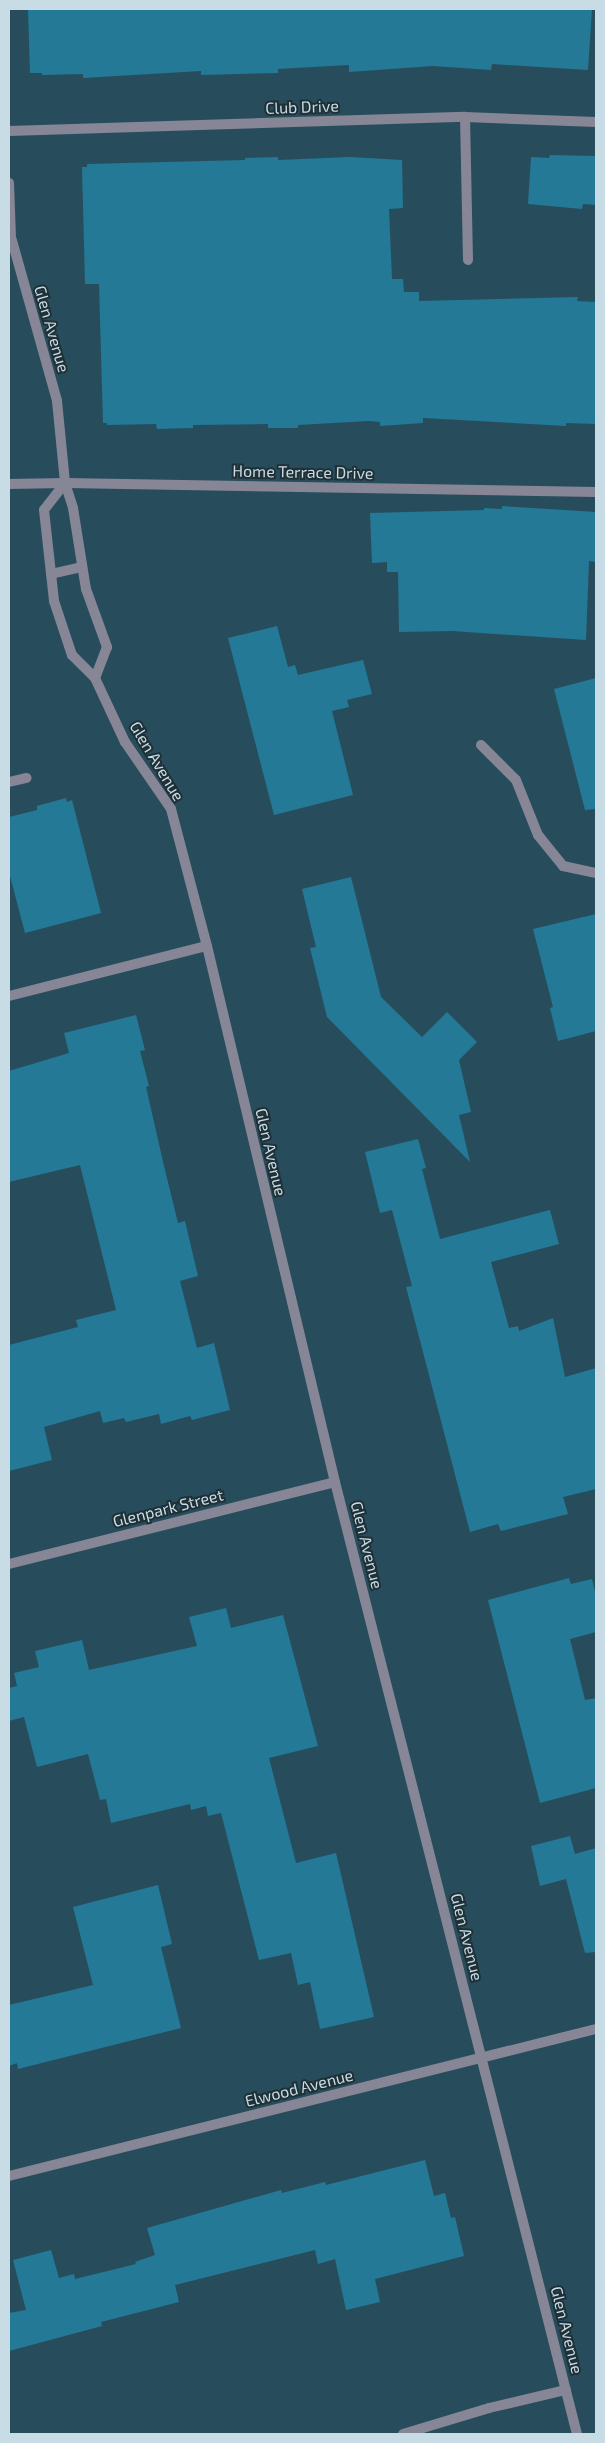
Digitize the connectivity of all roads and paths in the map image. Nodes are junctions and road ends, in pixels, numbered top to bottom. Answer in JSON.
{"nodes":[{"id":1,"x":464,"y":117,"type":"junction"},
{"id":2,"x":596,"y":122,"type":"edge"},
{"id":3,"x":9,"y":131,"type":"edge"},
{"id":4,"x":9,"y":183,"type":"edge"},
{"id":5,"x":468,"y":260,"type":"dead end"},
{"id":6,"x":65,"y":483,"type":"junction"},
{"id":7,"x":9,"y":484,"type":"edge"},
{"id":8,"x":596,"y":492,"type":"edge"},
{"id":9,"x":82,"y":567,"type":"junction"},
{"id":10,"x":51,"y":574,"type":"junction"},
{"id":11,"x":95,"y":678,"type":"junction"},
{"id":12,"x":481,"y":745,"type":"dead end"},
{"id":13,"x":27,"y":778,"type":"dead end"},
{"id":14,"x":9,"y":782,"type":"edge"},
{"id":15,"x":596,"y":873,"type":"edge"},
{"id":16,"x":206,"y":946,"type":"junction"},
{"id":17,"x":9,"y":996,"type":"edge"},
{"id":18,"x":335,"y":1482,"type":"junction"},
{"id":19,"x":9,"y":1564,"type":"edge"},
{"id":20,"x":596,"y":2029,"type":"edge"},
{"id":21,"x":483,"y":2058,"type":"junction"},
{"id":22,"x":9,"y":2176,"type":"edge"},
{"id":23,"x":566,"y":2390,"type":"junction"},
{"id":24,"x":403,"y":2434,"type":"edge"},
{"id":25,"x":577,"y":2434,"type":"edge"}],
"edges":[{"from":1,"to":2,"type":"street","name":"Club Drive"},
{"from":1,"to":3,"type":"street","name":"Club Drive"},
{"from":1,"to":5,"type":"street"},
{"from":4,"to":6,"type":"street","name":"Glen Avenue"},
{"from":6,"to":7,"type":"street","name":"Home Terrace Drive"},
{"from":6,"to":8,"type":"street","name":"Home Terrace Drive"},
{"from":6,"to":9,"type":"street","name":"Glen Avenue"},
{"from":6,"to":10,"type":"street","name":"Glen Avenue"},
{"from":9,"to":10,"type":"street"},
{"from":9,"to":11,"type":"street","name":"Glen Avenue"},
{"from":10,"to":11,"type":"street","name":"Glen Avenue"},
{"from":11,"to":16,"type":"street","name":"Glen Avenue"},
{"from":12,"to":15,"type":"street"},
{"from":13,"to":14,"type":"street"},
{"from":16,"to":17,"type":"street"},
{"from":16,"to":18,"type":"street","name":"Glen Avenue"},
{"from":18,"to":19,"type":"street","name":"Glenpark Street"},
{"from":18,"to":21,"type":"street","name":"Glen Avenue"},
{"from":20,"to":21,"type":"street","name":"Elwood Avenue"},
{"from":21,"to":22,"type":"street","name":"Elwood Avenue"},
{"from":21,"to":23,"type":"street","name":"Glen Avenue"},
{"from":23,"to":24,"type":"street"},
{"from":23,"to":25,"type":"street","name":"Glen Avenue"}]}
